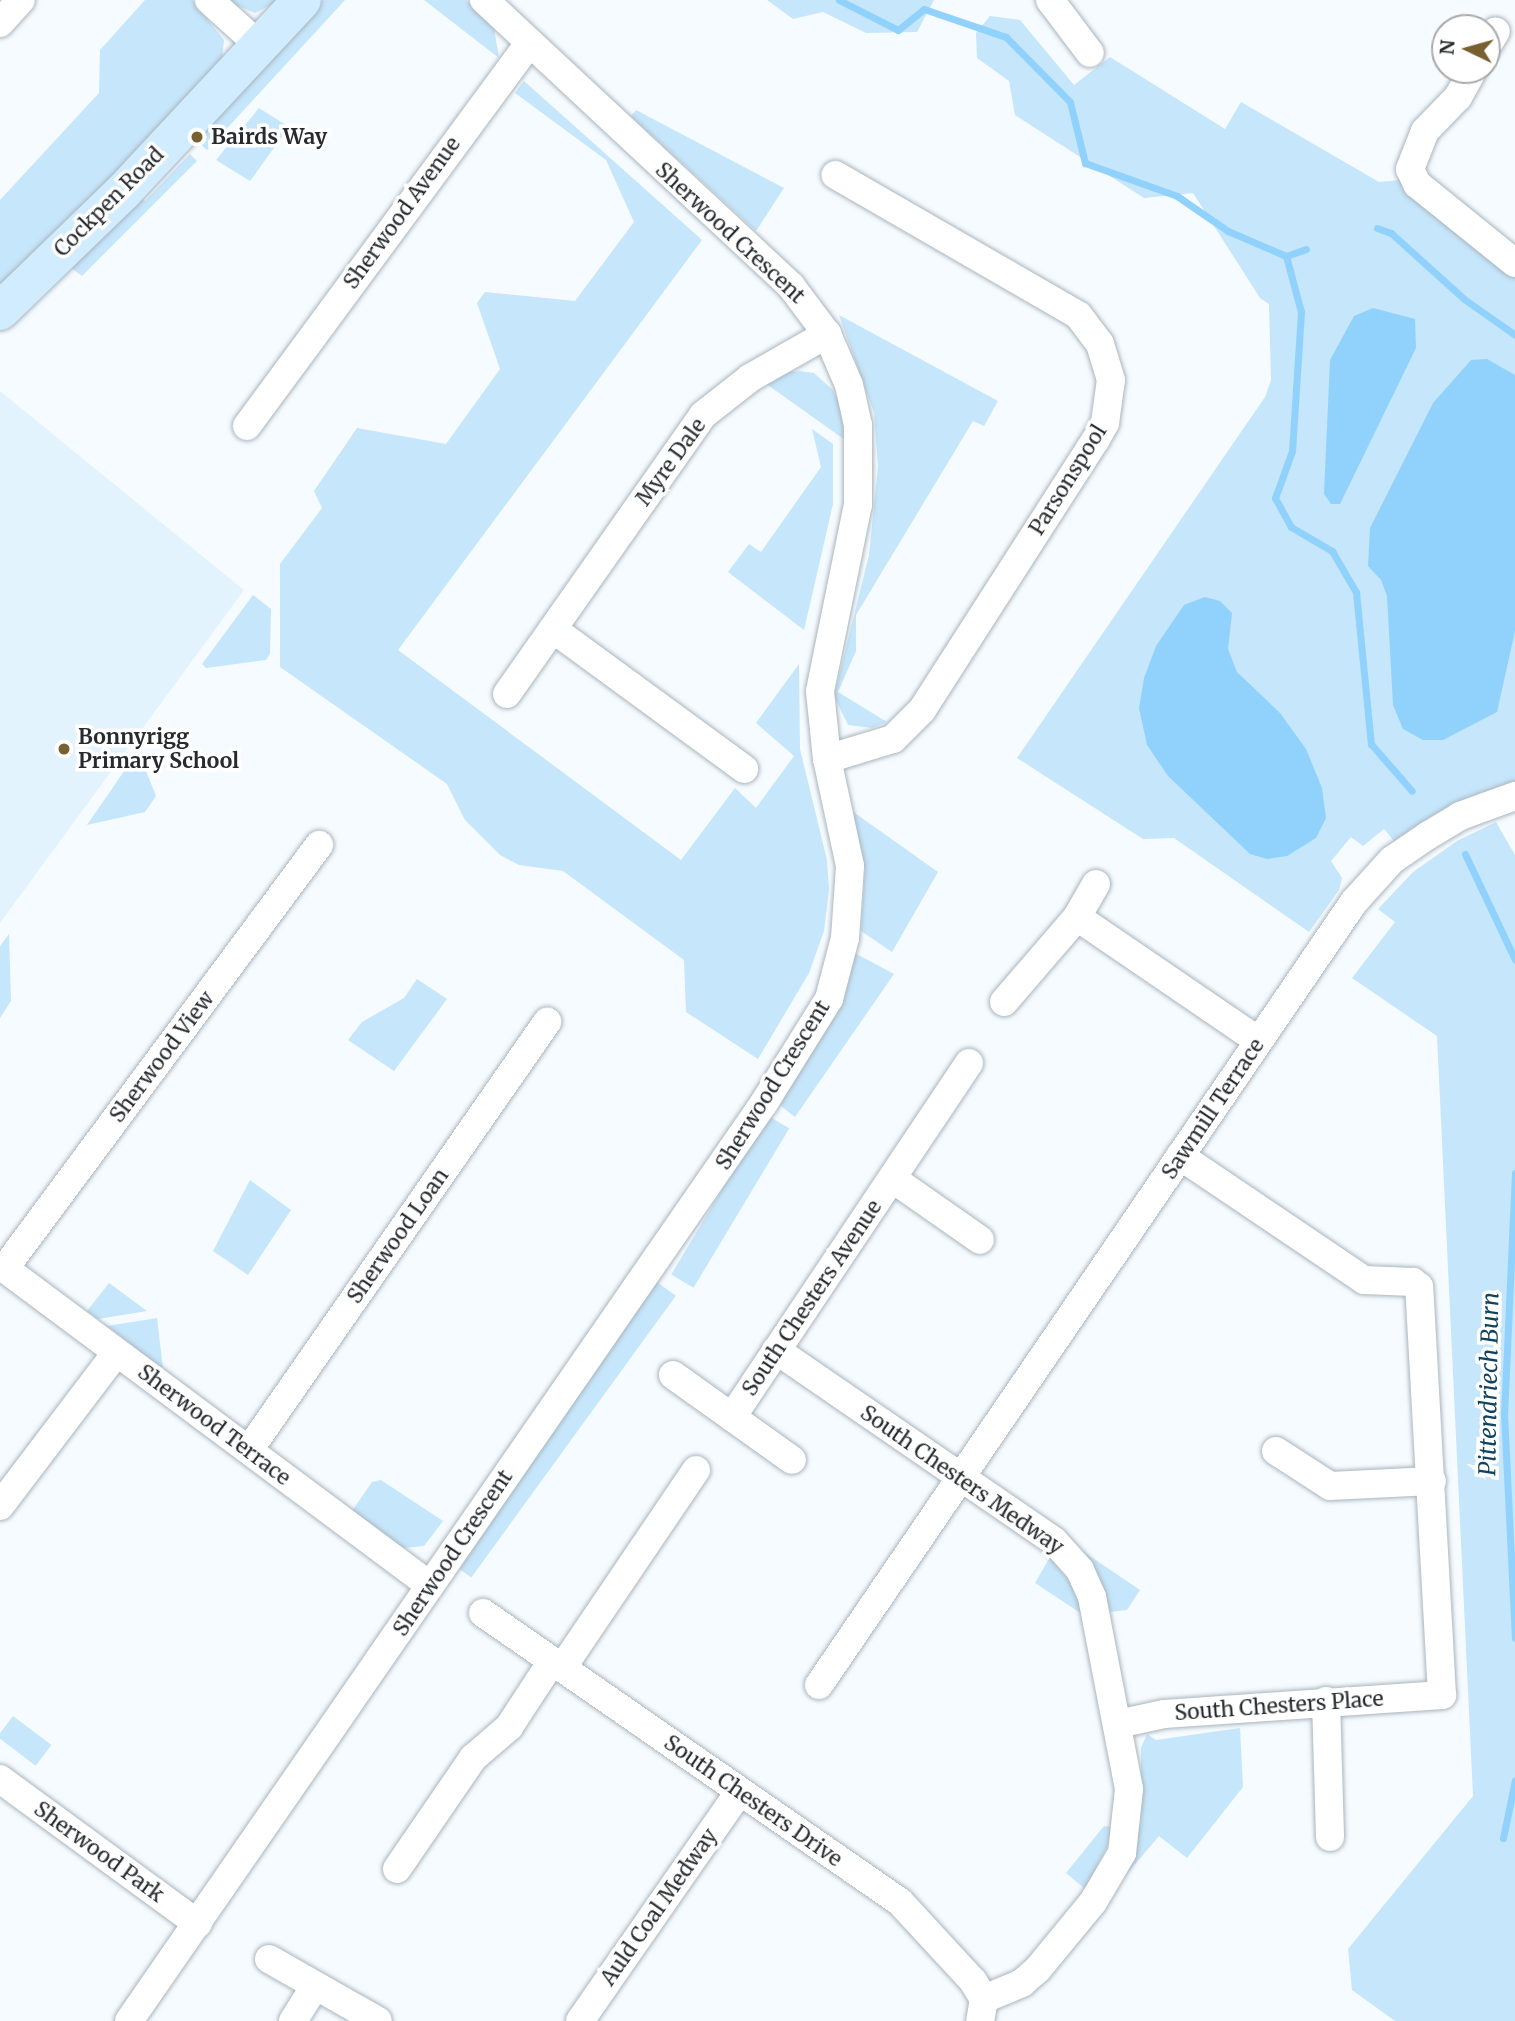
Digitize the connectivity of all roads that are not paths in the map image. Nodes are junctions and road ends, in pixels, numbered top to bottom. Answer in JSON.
{"nodes":[{"id":1,"x":20,"y":0,"type":"edge"},
{"id":2,"x":209,"y":0,"type":"edge"},
{"id":3,"x":302,"y":0,"type":"edge"},
{"id":4,"x":1058,"y":2,"type":"edge"},
{"id":5,"x":496,"y":4,"type":"edge"},
{"id":6,"x":0,"y":23,"type":"edge"},
{"id":7,"x":529,"y":43,"type":"junction"},
{"id":8,"x":260,"y":46,"type":"junction"},
{"id":9,"x":1090,"y":53,"type":"dead end"},
{"id":10,"x":1465,"y":84,"type":"edge"},
{"id":11,"x":836,"y":175,"type":"dead end"},
{"id":12,"x":1515,"y":263,"type":"edge"},
{"id":13,"x":0,"y":311,"type":"edge"},
{"id":14,"x":827,"y":334,"type":"junction"},
{"id":15,"x":247,"y":426,"type":"dead end"},
{"id":16,"x":553,"y":629,"type":"junction"},
{"id":17,"x":507,"y":694,"type":"dead end"},
{"id":18,"x":827,"y":759,"type":"junction"},
{"id":19,"x":744,"y":769,"type":"dead end"},
{"id":20,"x":1515,"y":796,"type":"edge"},
{"id":21,"x":319,"y":845,"type":"dead end"},
{"id":22,"x":1096,"y":884,"type":"dead end"},
{"id":23,"x":1077,"y":917,"type":"junction"},
{"id":24,"x":1004,"y":1002,"type":"dead end"},
{"id":25,"x":547,"y":1022,"type":"dead end"},
{"id":26,"x":1259,"y":1041,"type":"junction"},
{"id":27,"x":969,"y":1063,"type":"dead end"},
{"id":28,"x":1180,"y":1156,"type":"junction"},
{"id":29,"x":893,"y":1179,"type":"junction"},
{"id":30,"x":980,"y":1240,"type":"dead end"},
{"id":31,"x":2,"y":1267,"type":"edge"},
{"id":32,"x":776,"y":1350,"type":"junction"},
{"id":33,"x":116,"y":1353,"type":"junction"},
{"id":34,"x":673,"y":1375,"type":"dead end"},
{"id":35,"x":732,"y":1418,"type":"junction"},
{"id":36,"x":249,"y":1450,"type":"junction"},
{"id":37,"x":1276,"y":1451,"type":"dead end"},
{"id":38,"x":792,"y":1460,"type":"dead end"},
{"id":39,"x":696,"y":1470,"type":"dead end"},
{"id":40,"x":961,"y":1479,"type":"junction"},
{"id":41,"x":1432,"y":1481,"type":"junction"},
{"id":42,"x":0,"y":1506,"type":"edge"},
{"id":43,"x":428,"y":1584,"type":"junction"},
{"id":44,"x":483,"y":1613,"type":"dead end"},
{"id":45,"x":557,"y":1665,"type":"junction"},
{"id":46,"x":819,"y":1685,"type":"dead end"},
{"id":47,"x":1326,"y":1701,"type":"junction"},
{"id":48,"x":1118,"y":1724,"type":"junction"},
{"id":49,"x":0,"y":1779,"type":"edge"},
{"id":50,"x":739,"y":1792,"type":"junction"},
{"id":51,"x":1330,"y":1837,"type":"dead end"},
{"id":52,"x":397,"y":1869,"type":"dead end"},
{"id":53,"x":198,"y":1924,"type":"junction"},
{"id":54,"x":269,"y":1959,"type":"dead end"},
{"id":55,"x":315,"y":1986,"type":"junction"},
{"id":56,"x":982,"y":2010,"type":"edge"},
{"id":57,"x":593,"y":2016,"type":"edge"},
{"id":58,"x":129,"y":2021,"type":"edge"},
{"id":59,"x":293,"y":2021,"type":"edge"},
{"id":60,"x":378,"y":2021,"type":"edge"}],
"edges":[{"from":1,"to":6,"type":"street"},
{"from":2,"to":8,"type":"street"},
{"from":3,"to":8,"type":"main road","name":"Cockpen Road"},
{"from":4,"to":9,"type":"street"},
{"from":5,"to":7,"type":"street","name":"Sherwood Crescent"},
{"from":7,"to":14,"type":"street","name":"Sherwood Crescent"},
{"from":7,"to":15,"type":"street","name":"Sherwood Avenue"},
{"from":8,"to":13,"type":"main road","name":"Cockpen Road"},
{"from":10,"to":12,"type":"street"},
{"from":11,"to":18,"type":"street","name":"Parsonspool"},
{"from":14,"to":16,"type":"street","name":"Myre Dale"},
{"from":14,"to":18,"type":"street","name":"Sherwood Crescent"},
{"from":16,"to":17,"type":"street","name":"Myre Dale"},
{"from":16,"to":19,"type":"street"},
{"from":18,"to":43,"type":"street","name":"Sherwood Crescent"},
{"from":20,"to":26,"type":"street","name":"Sawmill Terrace"},
{"from":21,"to":31,"type":"street","name":"Sherwood View"},
{"from":22,"to":23,"type":"street"},
{"from":23,"to":24,"type":"street"},
{"from":23,"to":26,"type":"street"},
{"from":25,"to":36,"type":"street","name":"Sherwood Loan"},
{"from":26,"to":28,"type":"street","name":"Sawmill Terrace"},
{"from":27,"to":29,"type":"street","name":"South Chesters Avenue"},
{"from":28,"to":40,"type":"street","name":"Sawmill Terrace"},
{"from":28,"to":41,"type":"street"},
{"from":29,"to":30,"type":"street","name":"South Chesters Avenue"},
{"from":29,"to":32,"type":"street","name":"South Chesters Avenue"},
{"from":31,"to":33,"type":"street","name":"Sherwood Terrace"},
{"from":32,"to":35,"type":"street","name":"South Chesters Avenue"},
{"from":32,"to":40,"type":"street","name":"South Chesters Medway"},
{"from":33,"to":36,"type":"street","name":"Sherwood Terrace"},
{"from":33,"to":42,"type":"street"},
{"from":34,"to":35,"type":"street","name":"South Chesters Avenue"},
{"from":35,"to":38,"type":"street","name":"South Chesters Avenue"},
{"from":36,"to":43,"type":"street","name":"Sherwood Terrace"},
{"from":37,"to":41,"type":"street"},
{"from":39,"to":45,"type":"street"},
{"from":40,"to":46,"type":"street","name":"Sawmill Terrace"},
{"from":40,"to":48,"type":"street","name":"South Chesters Medway"},
{"from":41,"to":47,"type":"street","name":"South Chesters Place"},
{"from":43,"to":53,"type":"street","name":"Sherwood Crescent"},
{"from":44,"to":45,"type":"street","name":"South Chesters Drive"},
{"from":45,"to":50,"type":"street","name":"South Chesters Drive"},
{"from":45,"to":52,"type":"street"},
{"from":47,"to":48,"type":"street","name":"South Chesters Place"},
{"from":47,"to":51,"type":"street"},
{"from":48,"to":56,"type":"street","name":"South Chesters Medway"},
{"from":49,"to":53,"type":"street","name":"Sherwood Park"},
{"from":50,"to":56,"type":"street","name":"South Chesters Drive"},
{"from":50,"to":57,"type":"street","name":"Auld Coal Medway"},
{"from":53,"to":58,"type":"street","name":"Sherwood Crescent"},
{"from":54,"to":55,"type":"street"},
{"from":55,"to":59,"type":"street"},
{"from":55,"to":60,"type":"street"}]}
